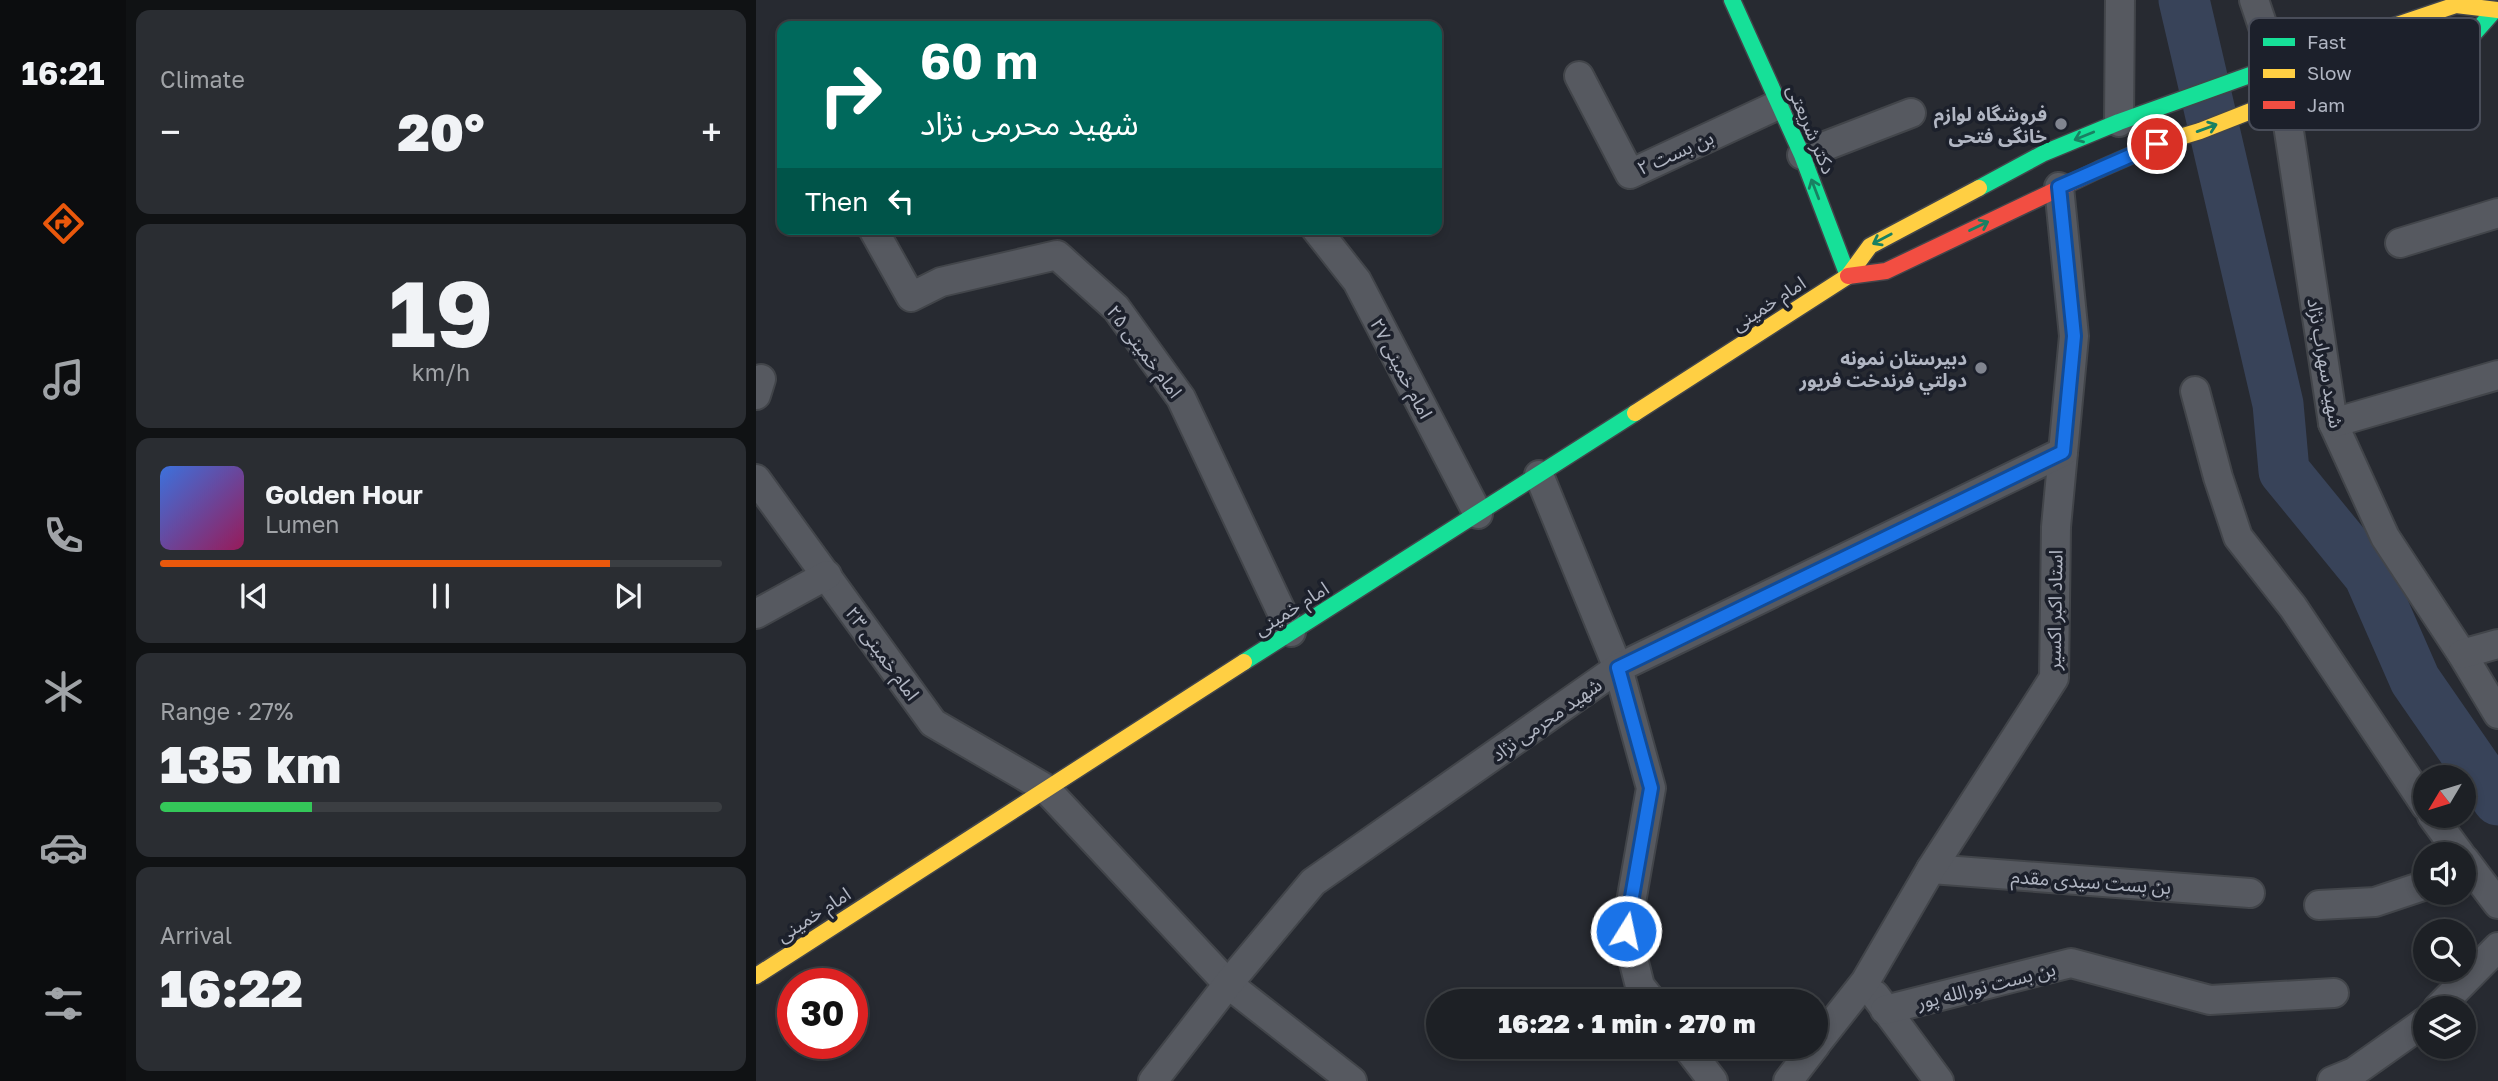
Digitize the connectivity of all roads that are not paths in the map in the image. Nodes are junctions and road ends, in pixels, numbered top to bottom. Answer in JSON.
{"nodes":[{"id":1,"x":1732,"y":0,"type":"edge"},
{"id":2,"x":2120,"y":0,"type":"edge"},
{"id":3,"x":2254,"y":0,"type":"edge"},
{"id":4,"x":2494,"y":7,"type":"edge"},
{"id":5,"x":2260,"y":18,"type":"edge"},
{"id":6,"x":2417,"y":18,"type":"edge"},
{"id":7,"x":2480,"y":25,"type":"edge"},
{"id":8,"x":2249,"y":75,"type":"edge"},
{"id":9,"x":1579,"y":76,"type":"dead end"},
{"id":10,"x":1780,"y":104,"type":"junction"},
{"id":11,"x":1911,"y":113,"type":"dead end"},
{"id":12,"x":2249,"y":113,"type":"edge"},
{"id":13,"x":2119,"y":122,"type":"junction"},
{"id":14,"x":2289,"y":130,"type":"edge"},
{"id":15,"x":1802,"y":155,"type":"junction"},
{"id":16,"x":2059,"y":187,"type":"junction"},
{"id":17,"x":2498,"y":213,"type":"edge"},
{"id":18,"x":876,"y":235,"type":"edge"},
{"id":19,"x":1321,"y":235,"type":"edge"},
{"id":20,"x":2400,"y":243,"type":"dead end"},
{"id":21,"x":1848,"y":276,"type":"junction"},
{"id":22,"x":2498,"y":374,"type":"edge"},
{"id":23,"x":2195,"y":391,"type":"dead end"},
{"id":24,"x":2333,"y":423,"type":"junction"},
{"id":25,"x":2063,"y":452,"type":"junction"},
{"id":26,"x":1539,"y":475,"type":"junction"},
{"id":27,"x":756,"y":479,"type":"edge"},
{"id":28,"x":1478,"y":514,"type":"junction"},
{"id":29,"x":827,"y":575,"type":"junction"},
{"id":30,"x":756,"y":614,"type":"edge"},
{"id":31,"x":1291,"y":632,"type":"junction"},
{"id":32,"x":2498,"y":644,"type":"edge"},
{"id":33,"x":2462,"y":654,"type":"junction"},
{"id":34,"x":1618,"y":668,"type":"junction"},
{"id":35,"x":2498,"y":714,"type":"edge"},
{"id":36,"x":2413,"y":787,"type":"edge"},
{"id":37,"x":1045,"y":788,"type":"junction"},
{"id":38,"x":1931,"y":869,"type":"junction"},
{"id":39,"x":2476,"y":877,"type":"edge"},
{"id":40,"x":2413,"y":890,"type":"edge"},
{"id":41,"x":2250,"y":893,"type":"dead end"},
{"id":42,"x":2498,"y":904,"type":"edge"},
{"id":43,"x":2319,"y":905,"type":"dead end"},
{"id":44,"x":2498,"y":947,"type":"edge"},
{"id":45,"x":756,"y":976,"type":"edge"},
{"id":46,"x":1865,"y":982,"type":"junction"},
{"id":47,"x":1228,"y":984,"type":"junction"},
{"id":48,"x":1642,"y":989,"type":"edge"},
{"id":49,"x":2334,"y":993,"type":"dead end"},
{"id":50,"x":2450,"y":996,"type":"edge"},
{"id":51,"x":1885,"y":1010,"type":"junction"},
{"id":52,"x":1828,"y":1030,"type":"edge"},
{"id":53,"x":2413,"y":1030,"type":"edge"},
{"id":54,"x":1696,"y":1059,"type":"edge"},
{"id":55,"x":1805,"y":1059,"type":"edge"},
{"id":56,"x":1153,"y":1081,"type":"edge"},
{"id":57,"x":1352,"y":1081,"type":"edge"},
{"id":58,"x":1713,"y":1081,"type":"edge"},
{"id":59,"x":1788,"y":1081,"type":"edge"},
{"id":60,"x":1939,"y":1081,"type":"edge"},
{"id":61,"x":2332,"y":1081,"type":"edge"}],
"edges":[{"from":1,"to":10,"type":"street","name":"دکتر شریعتی"},
{"from":2,"to":13,"type":"street"},
{"from":3,"to":5,"type":"street"},
{"from":4,"to":6,"type":"street","name":"امام خمینی"},
{"from":4,"to":7,"type":"street","name":"امام خمینی"},
{"from":8,"to":13,"type":"street","name":"امام خمینی"},
{"from":9,"to":10,"type":"street","name":"بن بست ۲"},
{"from":10,"to":15,"type":"street","name":"دکتر شریعتی"},
{"from":11,"to":15,"type":"street"},
{"from":16,"to":12,"type":"street","name":"امام خمینی","one_way":true},
{"from":13,"to":21,"type":"street","name":"امام خمینی","one_way":true},
{"from":14,"to":24,"type":"street","name":"شهید سهراب نژاد"},
{"from":21,"to":15,"type":"street","name":"دکتر شریعتی","one_way":true},
{"from":21,"to":16,"type":"street","name":"امام خمینی","one_way":true},
{"from":16,"to":25,"type":"street","name":"استاد اکبر اکسیر"},
{"from":17,"to":20,"type":"street"},
{"from":18,"to":31,"type":"street","name":"امام خمینی ۲۵"},
{"from":19,"to":28,"type":"street","name":"امام خمینی ۲۷"},
{"from":21,"to":26,"type":"street","name":"امام خمینی"},
{"from":22,"to":24,"type":"street"},
{"from":23,"to":36,"type":"street"},
{"from":24,"to":33,"type":"street","name":"شهید سهراب نژاد"},
{"from":25,"to":34,"type":"street","name":"شهید محرمی نژاد"},
{"from":25,"to":38,"type":"street","name":"استاد اکبر اکسیر"},
{"from":26,"to":28,"type":"street","name":"امام خمینی"},
{"from":26,"to":34,"type":"street"},
{"from":27,"to":29,"type":"street","name":"امام خمینی ۲۳"},
{"from":28,"to":31,"type":"street","name":"امام خمینی"},
{"from":29,"to":30,"type":"street"},
{"from":29,"to":37,"type":"street","name":"امام خمینی ۲۳"},
{"from":31,"to":37,"type":"street","name":"امام خمینی"},
{"from":32,"to":33,"type":"street"},
{"from":33,"to":35,"type":"street","name":"شهید سهراب نژاد"},
{"from":34,"to":47,"type":"street","name":"شهید محرمی نژاد"},
{"from":34,"to":48,"type":"street"},
{"from":37,"to":45,"type":"street","name":"امام خمینی"},
{"from":37,"to":47,"type":"street","name":"امام خمینی ۲۳"},
{"from":38,"to":41,"type":"street","name":"بن بست سیدی مقدم"},
{"from":38,"to":46,"type":"street","name":"استاد اکبر اکسیر"},
{"from":39,"to":42,"type":"street"},
{"from":40,"to":43,"type":"street"},
{"from":44,"to":50,"type":"street"},
{"from":46,"to":51,"type":"street"},
{"from":46,"to":52,"type":"street","name":"استاد اکبر اکسیر"},
{"from":47,"to":56,"type":"street","name":"شهید محرمی نژاد"},
{"from":47,"to":57,"type":"street","name":"امام خمینی ۲۳"},
{"from":49,"to":51,"type":"street","name":"بن بست نورالله پور"},
{"from":51,"to":60,"type":"street"},
{"from":53,"to":61,"type":"street"},
{"from":54,"to":58,"type":"street"},
{"from":55,"to":59,"type":"street","name":"استاد اکبر اکسیر"}]}
